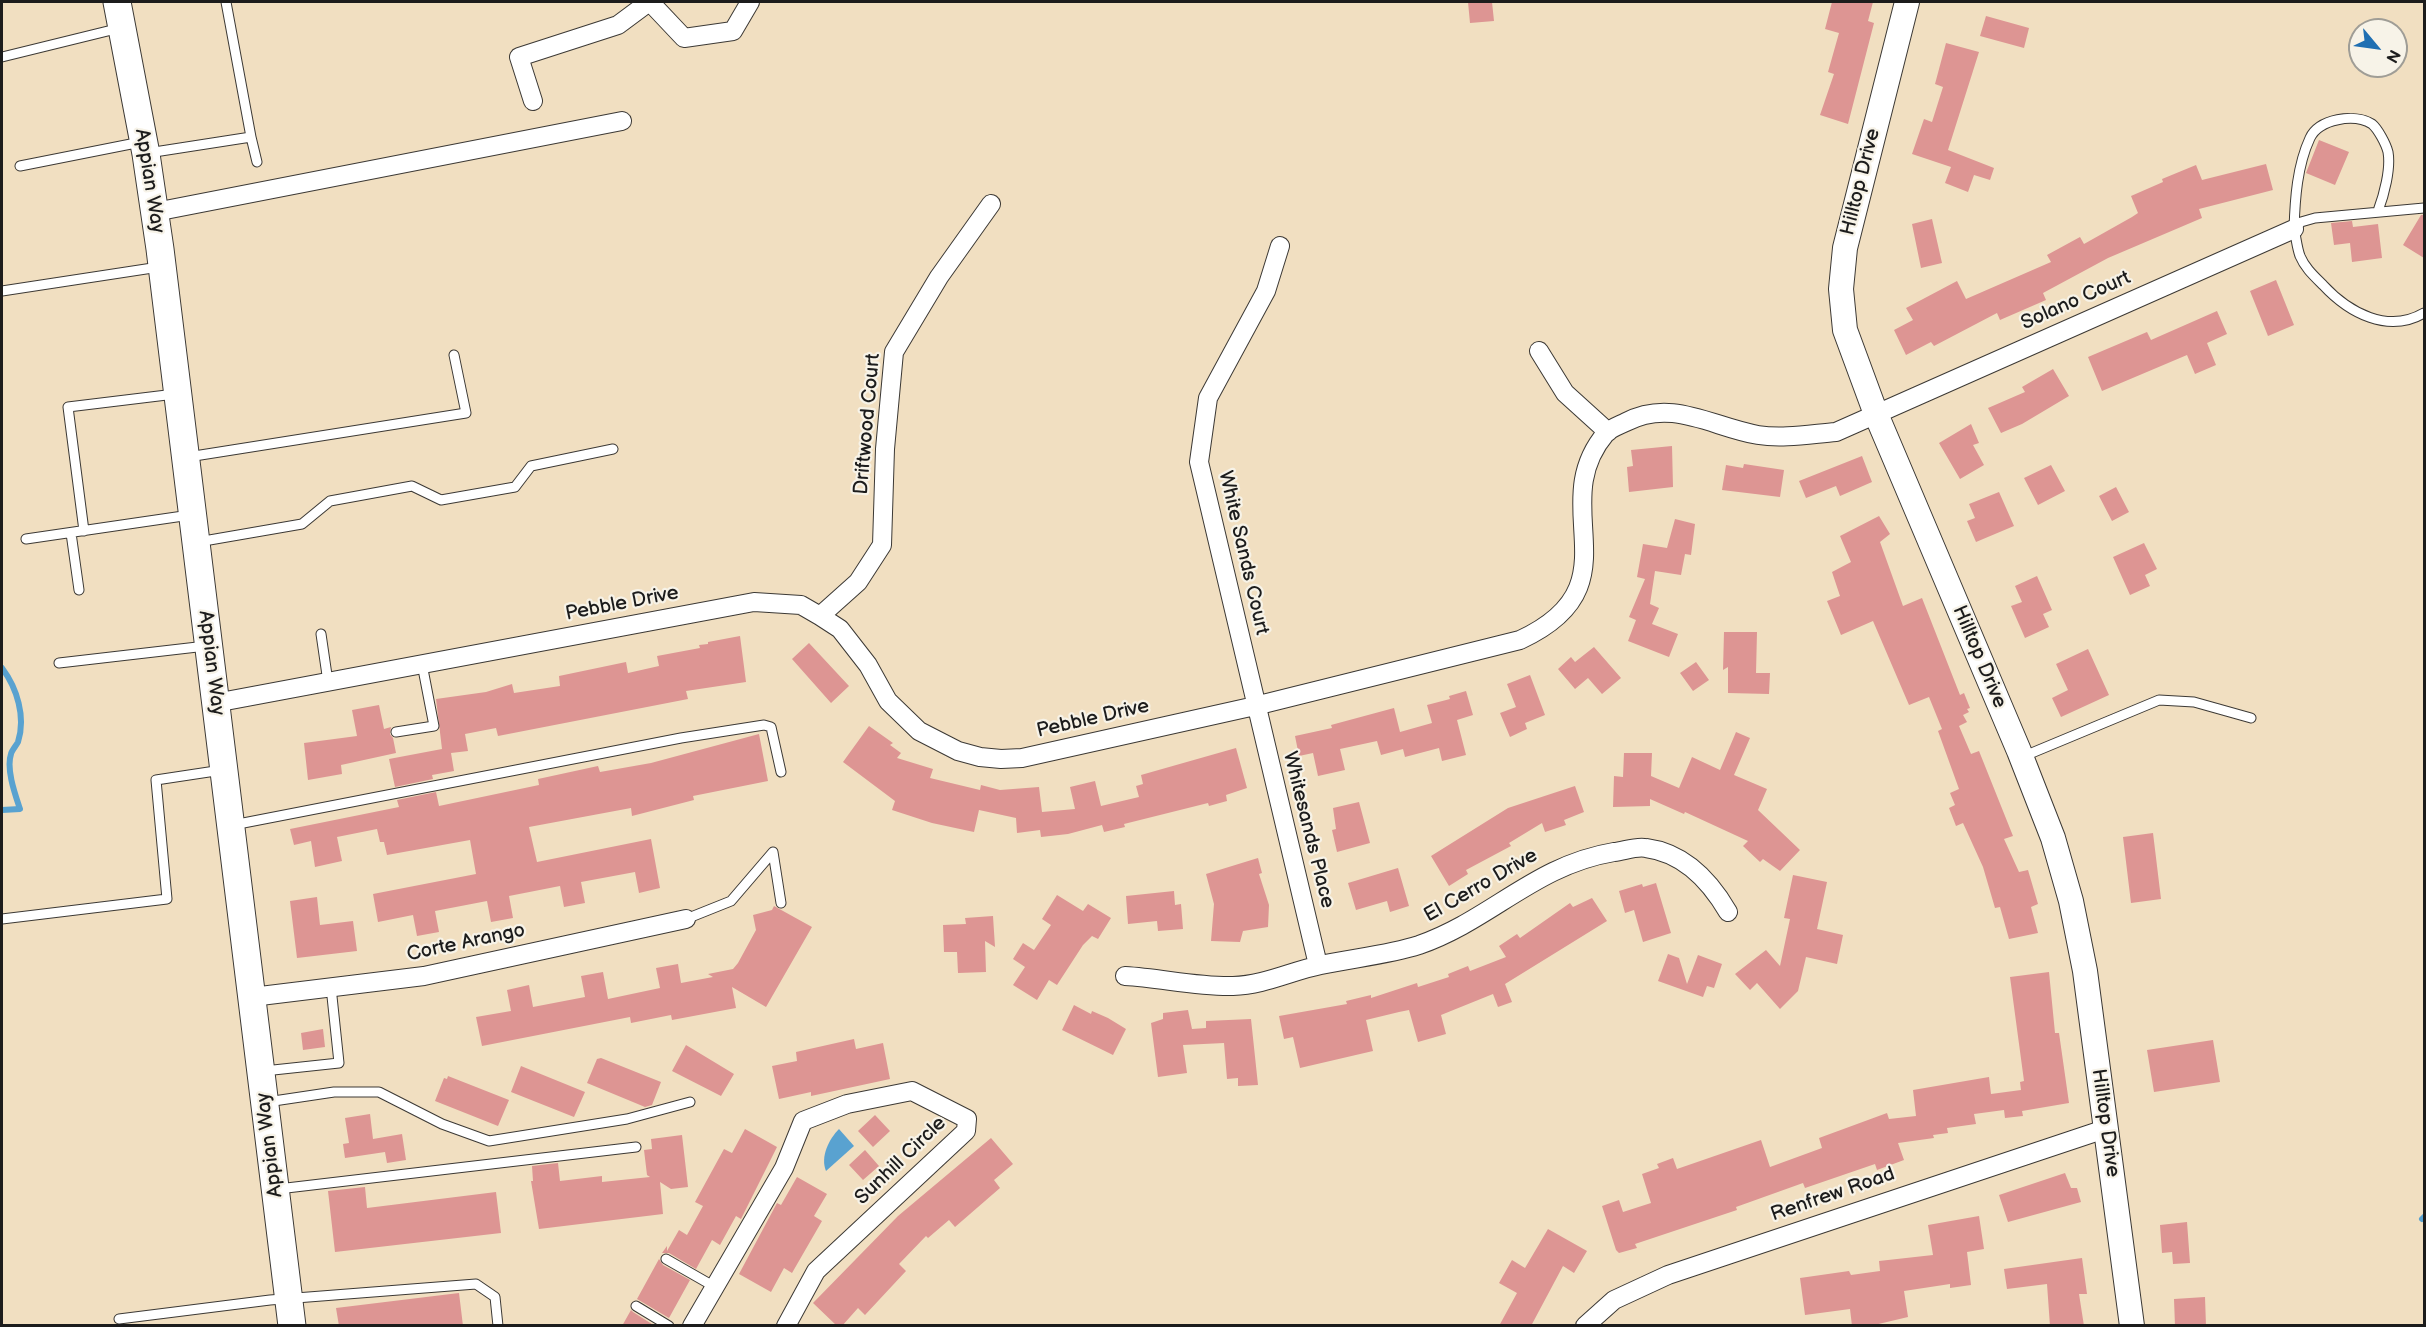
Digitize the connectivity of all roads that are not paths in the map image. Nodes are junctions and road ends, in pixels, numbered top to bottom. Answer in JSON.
{"nodes":[{"id":1,"x":117,"y":2,"type":"edge"},
{"id":2,"x":226,"y":2,"type":"edge"},
{"id":3,"x":650,"y":2,"type":"edge"},
{"id":4,"x":750,"y":2,"type":"edge"},
{"id":5,"x":1907,"y":2,"type":"edge"},
{"id":6,"x":123,"y":28,"type":"junction"},
{"id":7,"x":2,"y":57,"type":"edge"},
{"id":8,"x":533,"y":101,"type":"dead end"},
{"id":9,"x":622,"y":121,"type":"dead end"},
{"id":10,"x":251,"y":137,"type":"junction"},
{"id":11,"x":145,"y":148,"type":"junction"},
{"id":12,"x":257,"y":162,"type":"dead end"},
{"id":13,"x":20,"y":166,"type":"dead end"},
{"id":14,"x":992,"y":204,"type":"dead end"},
{"id":15,"x":2424,"y":208,"type":"edge"},
{"id":16,"x":2378,"y":211,"type":"junction"},
{"id":17,"x":155,"y":212,"type":"junction"},
{"id":18,"x":2294,"y":229,"type":"junction"},
{"id":19,"x":1280,"y":246,"type":"dead end"},
{"id":20,"x":162,"y":266,"type":"junction"},
{"id":21,"x":2,"y":291,"type":"edge"},
{"id":22,"x":2424,"y":313,"type":"edge"},
{"id":23,"x":1539,"y":351,"type":"dead end"},
{"id":24,"x":454,"y":355,"type":"dead end"},
{"id":25,"x":177,"y":393,"type":"junction"},
{"id":26,"x":1876,"y":414,"type":"junction"},
{"id":27,"x":1608,"y":432,"type":"junction"},
{"id":28,"x":613,"y":449,"type":"dead end"},
{"id":29,"x":186,"y":458,"type":"junction"},
{"id":30,"x":193,"y":514,"type":"junction"},
{"id":31,"x":84,"y":531,"type":"junction"},
{"id":32,"x":71,"y":533,"type":"junction"},
{"id":33,"x":26,"y":539,"type":"dead end"},
{"id":34,"x":196,"y":543,"type":"junction"},
{"id":35,"x":79,"y":590,"type":"dead end"},
{"id":36,"x":820,"y":616,"type":"junction"},
{"id":37,"x":321,"y":634,"type":"dead end"},
{"id":38,"x":208,"y":646,"type":"junction"},
{"id":39,"x":58,"y":663,"type":"dead end"},
{"id":40,"x":422,"y":664,"type":"junction"},
{"id":41,"x":328,"y":682,"type":"junction"},
{"id":42,"x":215,"y":703,"type":"junction"},
{"id":43,"x":1255,"y":706,"type":"junction"},
{"id":44,"x":2251,"y":718,"type":"dead end"},
{"id":45,"x":396,"y":732,"type":"dead end"},
{"id":46,"x":2022,"y":757,"type":"junction"},
{"id":47,"x":224,"y":770,"type":"junction"},
{"id":48,"x":781,"y":772,"type":"dead end"},
{"id":49,"x":231,"y":825,"type":"junction"},
{"id":50,"x":781,"y":903,"type":"dead end"},
{"id":51,"x":1728,"y":912,"type":"dead end"},
{"id":52,"x":2,"y":919,"type":"edge"},
{"id":53,"x":686,"y":919,"type":"joint"},
{"id":54,"x":1318,"y":965,"type":"junction"},
{"id":55,"x":1125,"y":976,"type":"dead end"},
{"id":56,"x":331,"y":987,"type":"junction"},
{"id":57,"x":252,"y":997,"type":"junction"},
{"id":58,"x":262,"y":1071,"type":"junction"},
{"id":59,"x":265,"y":1102,"type":"junction"},
{"id":60,"x":690,"y":1102,"type":"dead end"},
{"id":61,"x":2105,"y":1129,"type":"junction"},
{"id":62,"x":636,"y":1147,"type":"dead end"},
{"id":63,"x":275,"y":1189,"type":"junction"},
{"id":64,"x":666,"y":1258,"type":"dead end"},
{"id":65,"x":715,"y":1287,"type":"junction"},
{"id":66,"x":289,"y":1298,"type":"junction"},
{"id":67,"x":636,"y":1306,"type":"dead end"},
{"id":68,"x":119,"y":1319,"type":"dead end"},
{"id":69,"x":292,"y":1326,"type":"edge"},
{"id":70,"x":498,"y":1326,"type":"edge"},
{"id":71,"x":669,"y":1326,"type":"edge"},
{"id":72,"x":692,"y":1326,"type":"edge"},
{"id":73,"x":786,"y":1326,"type":"edge"},
{"id":74,"x":1585,"y":1326,"type":"edge"},
{"id":75,"x":2132,"y":1326,"type":"edge"}],
"edges":[{"from":1,"to":6,"type":"main road","name":"Appian Way"},
{"from":2,"to":10,"type":"lane"},
{"from":3,"to":4,"type":"street"},
{"from":3,"to":8,"type":"street"},
{"from":5,"to":26,"type":"street","name":"Hilltop Drive"},
{"from":6,"to":7,"type":"lane"},
{"from":6,"to":11,"type":"main road","name":"Appian Way"},
{"from":9,"to":17,"type":"street"},
{"from":10,"to":11,"type":"lane"},
{"from":10,"to":12,"type":"lane"},
{"from":11,"to":13,"type":"lane"},
{"from":11,"to":17,"type":"main road","name":"Appian Way"},
{"from":14,"to":36,"type":"street","name":"Driftwood Court"},
{"from":15,"to":16,"type":"lane"},
{"from":16,"to":18,"type":"lane"},
{"from":16,"to":18,"type":"lane"},
{"from":17,"to":20,"type":"main road","name":"Appian Way"},
{"from":18,"to":22,"type":"lane"},
{"from":18,"to":26,"type":"street","name":"Solano Court"},
{"from":19,"to":43,"type":"street","name":"White Sands Court"},
{"from":20,"to":21,"type":"lane"},
{"from":20,"to":25,"type":"main road","name":"Appian Way"},
{"from":23,"to":27,"type":"street"},
{"from":24,"to":29,"type":"lane"},
{"from":25,"to":29,"type":"main road","name":"Appian Way"},
{"from":25,"to":31,"type":"lane"},
{"from":26,"to":27,"type":"street","name":"Pebble Drive"},
{"from":26,"to":46,"type":"street","name":"Hilltop Drive"},
{"from":27,"to":43,"type":"street","name":"Pebble Drive"},
{"from":28,"to":34,"type":"lane"},
{"from":29,"to":30,"type":"main road","name":"Appian Way"},
{"from":30,"to":31,"type":"lane"},
{"from":30,"to":34,"type":"main road","name":"Appian Way"},
{"from":31,"to":32,"type":"lane"},
{"from":32,"to":33,"type":"lane"},
{"from":32,"to":35,"type":"lane"},
{"from":34,"to":38,"type":"main road","name":"Appian Way"},
{"from":36,"to":40,"type":"street","name":"Pebble Drive"},
{"from":36,"to":43,"type":"street","name":"Pebble Drive"},
{"from":37,"to":41,"type":"lane"},
{"from":38,"to":39,"type":"lane"},
{"from":38,"to":42,"type":"main road","name":"Appian Way"},
{"from":40,"to":41,"type":"street","name":"Pebble Drive"},
{"from":40,"to":45,"type":"lane"},
{"from":41,"to":42,"type":"street","name":"Pebble Drive"},
{"from":42,"to":47,"type":"main road","name":"Appian Way"},
{"from":43,"to":54,"type":"street","name":"Whitesands Place"},
{"from":44,"to":46,"type":"lane"},
{"from":46,"to":61,"type":"street","name":"Hilltop Drive"},
{"from":47,"to":49,"type":"main road","name":"Appian Way"},
{"from":47,"to":52,"type":"lane"},
{"from":48,"to":49,"type":"lane"},
{"from":49,"to":57,"type":"main road","name":"Appian Way"},
{"from":50,"to":53,"type":"lane"},
{"from":51,"to":54,"type":"street","name":"El Cerro Drive"},
{"from":53,"to":56,"type":"street","name":"Corte Arango"},
{"from":54,"to":55,"type":"street","name":"El Cerro Drive"},
{"from":56,"to":57,"type":"street","name":"Corte Arango"},
{"from":56,"to":58,"type":"lane"},
{"from":57,"to":58,"type":"main road","name":"Appian Way"},
{"from":58,"to":59,"type":"main road","name":"Appian Way"},
{"from":59,"to":60,"type":"lane"},
{"from":59,"to":63,"type":"main road","name":"Appian Way"},
{"from":61,"to":74,"type":"street","name":"Renfrew Road"},
{"from":61,"to":75,"type":"street","name":"Hilltop Drive"},
{"from":62,"to":63,"type":"lane"},
{"from":63,"to":66,"type":"main road","name":"Appian Way"},
{"from":64,"to":65,"type":"lane"},
{"from":65,"to":72,"type":"street","name":"Sunhill Circle"},
{"from":65,"to":73,"type":"street","name":"Sunhill Circle"},
{"from":66,"to":68,"type":"lane"},
{"from":66,"to":69,"type":"main road","name":"Appian Way"},
{"from":66,"to":70,"type":"lane"},
{"from":67,"to":71,"type":"lane"}]}
